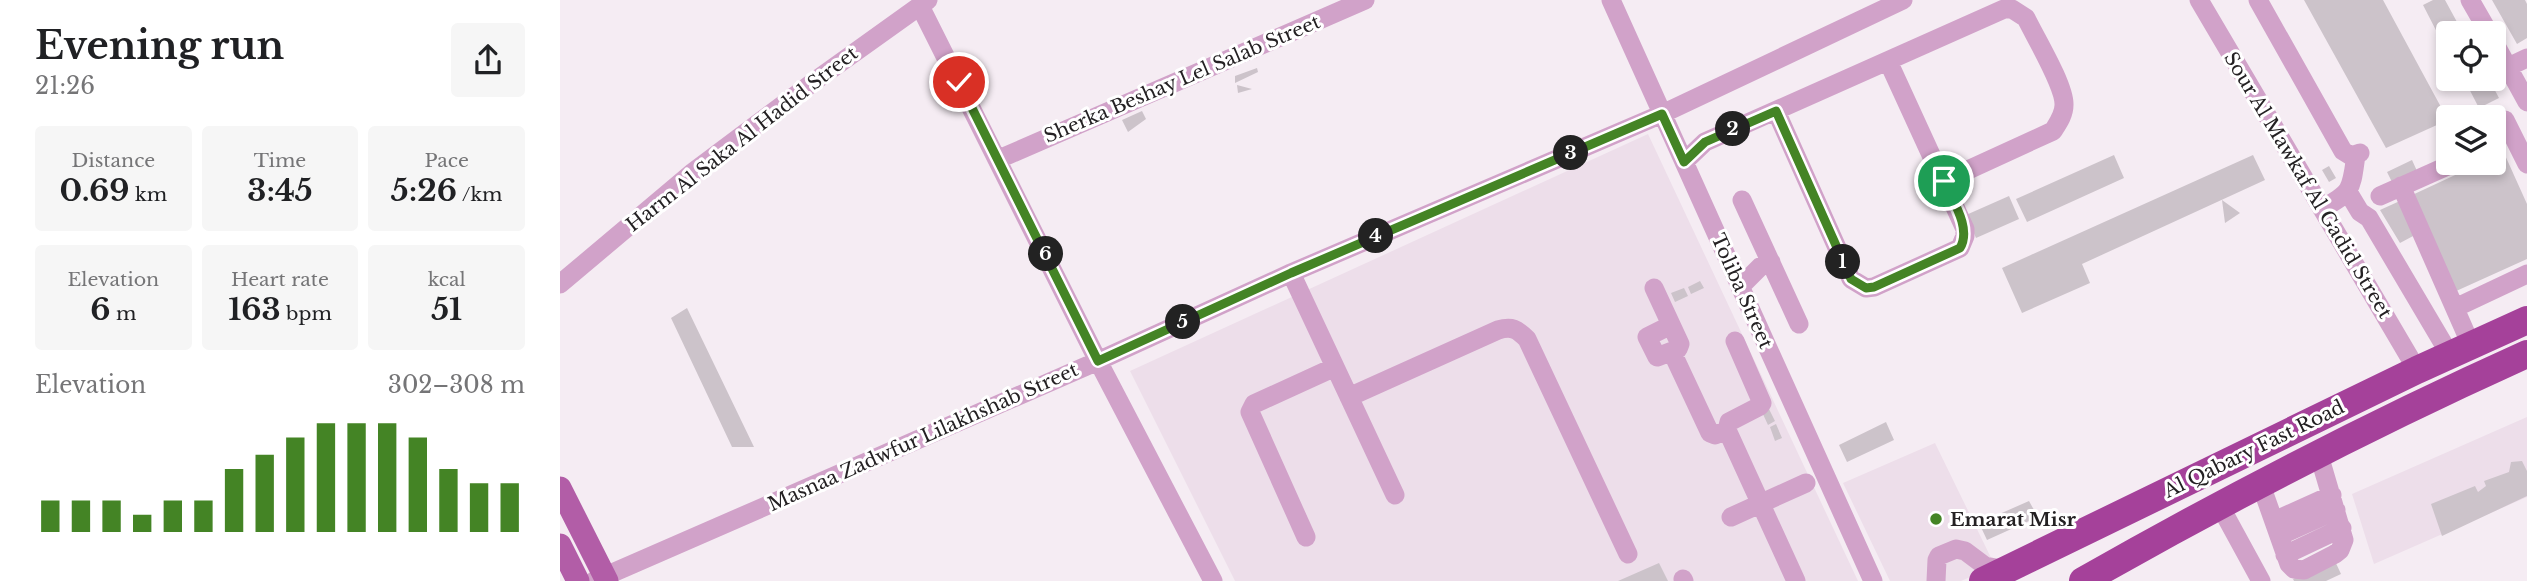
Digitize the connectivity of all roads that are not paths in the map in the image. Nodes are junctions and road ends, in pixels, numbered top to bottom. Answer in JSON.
{"nodes":[{"id":1,"x":1365,"y":0,"type":"edge"},
{"id":2,"x":1611,"y":0,"type":"edge"},
{"id":3,"x":1903,"y":0,"type":"edge"},
{"id":4,"x":2199,"y":0,"type":"edge"},
{"id":5,"x":2258,"y":0,"type":"edge"},
{"id":6,"x":2470,"y":0,"type":"edge"},
{"id":7,"x":924,"y":3,"type":"edge"},
{"id":8,"x":2482,"y":21,"type":"edge"},
{"id":9,"x":2527,"y":58,"type":"edge"},
{"id":10,"x":2506,"y":59,"type":"edge"},
{"id":11,"x":1888,"y":61,"type":"junction"},
{"id":12,"x":2517,"y":75,"type":"edge"},
{"id":13,"x":2527,"y":102,"type":"edge"},
{"id":14,"x":1776,"y":111,"type":"junction"},
{"id":15,"x":1662,"y":114,"type":"junction"},
{"id":16,"x":2506,"y":121,"type":"edge"},
{"id":17,"x":2521,"y":136,"type":"edge"},
{"id":18,"x":999,"y":159,"type":"junction"},
{"id":19,"x":2357,"y":160,"type":"junction"},
{"id":20,"x":1684,"y":162,"type":"junction"},
{"id":21,"x":2527,"y":164,"type":"edge"},
{"id":22,"x":2436,"y":171,"type":"edge"},
{"id":23,"x":1944,"y":181,"type":"junction"},
{"id":24,"x":2401,"y":186,"type":"junction"},
{"id":25,"x":2348,"y":192,"type":"junction"},
{"id":26,"x":2380,"y":196,"type":"dead end"},
{"id":27,"x":1742,"y":200,"type":"dead end"},
{"id":28,"x":2322,"y":209,"type":"junction"},
{"id":29,"x":2369,"y":218,"type":"junction"},
{"id":30,"x":1771,"y":262,"type":"junction"},
{"id":31,"x":1291,"y":273,"type":"junction"},
{"id":32,"x":2527,"y":274,"type":"edge"},
{"id":33,"x":560,"y":284,"type":"edge"},
{"id":34,"x":1740,"y":287,"type":"junction"},
{"id":35,"x":1654,"y":288,"type":"dead end"},
{"id":36,"x":2455,"y":308,"type":"junction"},
{"id":37,"x":2527,"y":320,"type":"edge"},
{"id":38,"x":1799,"y":324,"type":"dead end"},
{"id":39,"x":1671,"y":325,"type":"junction"},
{"id":40,"x":1735,"y":341,"type":"dead end"},
{"id":41,"x":2460,"y":350,"type":"junction"},
{"id":42,"x":1672,"y":352,"type":"junction"},
{"id":43,"x":2527,"y":354,"type":"edge"},
{"id":44,"x":1098,"y":361,"type":"junction"},
{"id":45,"x":1335,"y":367,"type":"junction"},
{"id":46,"x":2417,"y":370,"type":"junction"},
{"id":47,"x":1349,"y":397,"type":"junction"},
{"id":48,"x":1727,"y":430,"type":"junction"},
{"id":49,"x":2319,"y":455,"type":"junction"},
{"id":50,"x":1806,"y":483,"type":"dead end"},
{"id":51,"x":2261,"y":485,"type":"junction"},
{"id":52,"x":560,"y":488,"type":"edge"},
{"id":53,"x":1395,"y":495,"type":"dead end"},
{"id":54,"x":1760,"y":504,"type":"junction"},
{"id":55,"x":2220,"y":506,"type":"junction"},
{"id":56,"x":2337,"y":511,"type":"junction"},
{"id":57,"x":1731,"y":517,"type":"dead end"},
{"id":58,"x":1306,"y":537,"type":"dead end"},
{"id":59,"x":2280,"y":538,"type":"junction"},
{"id":60,"x":560,"y":545,"type":"edge"},
{"id":61,"x":1628,"y":554,"type":"dead end"},
{"id":62,"x":1995,"y":575,"type":"edge"},
{"id":63,"x":578,"y":581,"type":"edge"},
{"id":64,"x":594,"y":581,"type":"edge"},
{"id":65,"x":607,"y":581,"type":"edge"},
{"id":66,"x":1213,"y":581,"type":"edge"},
{"id":67,"x":1796,"y":581,"type":"edge"},
{"id":68,"x":1873,"y":581,"type":"edge"},
{"id":69,"x":1936,"y":581,"type":"edge"},
{"id":70,"x":2083,"y":581,"type":"edge"},
{"id":71,"x":2261,"y":581,"type":"edge"}],
"edges":[{"from":1,"to":18,"type":"street","name":"Sherka Beshay Lel Salab Street"},
{"from":2,"to":15,"type":"street","name":"Toliba Street"},
{"from":3,"to":15,"type":"street","name":"Masnaa Zadwfur Lilakhshab Street"},
{"from":4,"to":28,"type":"street","name":"Sour Al Mawkaf Al Gadid Street"},
{"from":5,"to":19,"type":"street"},
{"from":6,"to":8,"type":"street"},
{"from":7,"to":18,"type":"street"},
{"from":7,"to":33,"type":"street","name":"Harm Al Saka Al Hadid Street"},
{"from":9,"to":12,"type":"street"},
{"from":10,"to":12,"type":"street"},
{"from":11,"to":14,"type":"street"},
{"from":11,"to":23,"type":"street"},
{"from":11,"to":23,"type":"street"},
{"from":12,"to":13,"type":"street"},
{"from":14,"to":20,"type":"street"},
{"from":14,"to":23,"type":"street"},
{"from":15,"to":20,"type":"street","name":"Toliba Street"},
{"from":15,"to":31,"type":"street","name":"Masnaa Zadwfur Lilakhshab Street"},
{"from":16,"to":17,"type":"street"},
{"from":17,"to":21,"type":"street"},
{"from":18,"to":44,"type":"street"},
{"from":19,"to":25,"type":"street"},
{"from":19,"to":29,"type":"street"},
{"from":20,"to":34,"type":"street","name":"Toliba Street"},
{"from":22,"to":24,"type":"street"},
{"from":24,"to":26,"type":"street"},
{"from":24,"to":36,"type":"street"},
{"from":25,"to":28,"type":"street"},
{"from":25,"to":29,"type":"street"},
{"from":27,"to":30,"type":"street"},
{"from":28,"to":46,"type":"street","name":"Sour Al Mawkaf Al Gadid Street"},
{"from":29,"to":41,"type":"street"},
{"from":30,"to":34,"type":"street"},
{"from":30,"to":38,"type":"street"},
{"from":31,"to":44,"type":"street","name":"Masnaa Zadwfur Lilakhshab Street"},
{"from":31,"to":45,"type":"street"},
{"from":32,"to":36,"type":"street"},
{"from":34,"to":68,"type":"street","name":"Toliba Street"},
{"from":35,"to":39,"type":"street"},
{"from":36,"to":41,"type":"street"},
{"from":37,"to":41,"type":"highway","name":"Al Qabary Fast Road"},
{"from":39,"to":42,"type":"street"},
{"from":39,"to":42,"type":"street"},
{"from":40,"to":48,"type":"street"},
{"from":41,"to":46,"type":"highway","name":"Al Qabary Fast Road"},
{"from":42,"to":48,"type":"street"},
{"from":43,"to":49,"type":"highway","name":"Al Qabary Fast Road"},
{"from":44,"to":64,"type":"street","name":"Masnaa Zadwfur Lilakhshab Street"},
{"from":44,"to":66,"type":"street"},
{"from":45,"to":47,"type":"street"},
{"from":45,"to":58,"type":"street"},
{"from":46,"to":62,"type":"highway","name":"Al Qabary Fast Road"},
{"from":47,"to":53,"type":"street"},
{"from":47,"to":61,"type":"street"},
{"from":48,"to":54,"type":"street"},
{"from":49,"to":51,"type":"highway","name":"Al Qabary Fast Road"},
{"from":49,"to":56,"type":"street"},
{"from":50,"to":54,"type":"street"},
{"from":51,"to":55,"type":"highway","name":"Al Qabary Fast Road"},
{"from":51,"to":59,"type":"street"},
{"from":52,"to":65,"type":"main road","bridge":true},
{"from":54,"to":57,"type":"street"},
{"from":54,"to":67,"type":"street"},
{"from":55,"to":70,"type":"highway","name":"Al Qabary Fast Road"},
{"from":55,"to":71,"type":"street"},
{"from":56,"to":59,"type":"street"},
{"from":56,"to":59,"type":"street"},
{"from":60,"to":63,"type":"main road"},
{"from":62,"to":69,"type":"street"}]}
